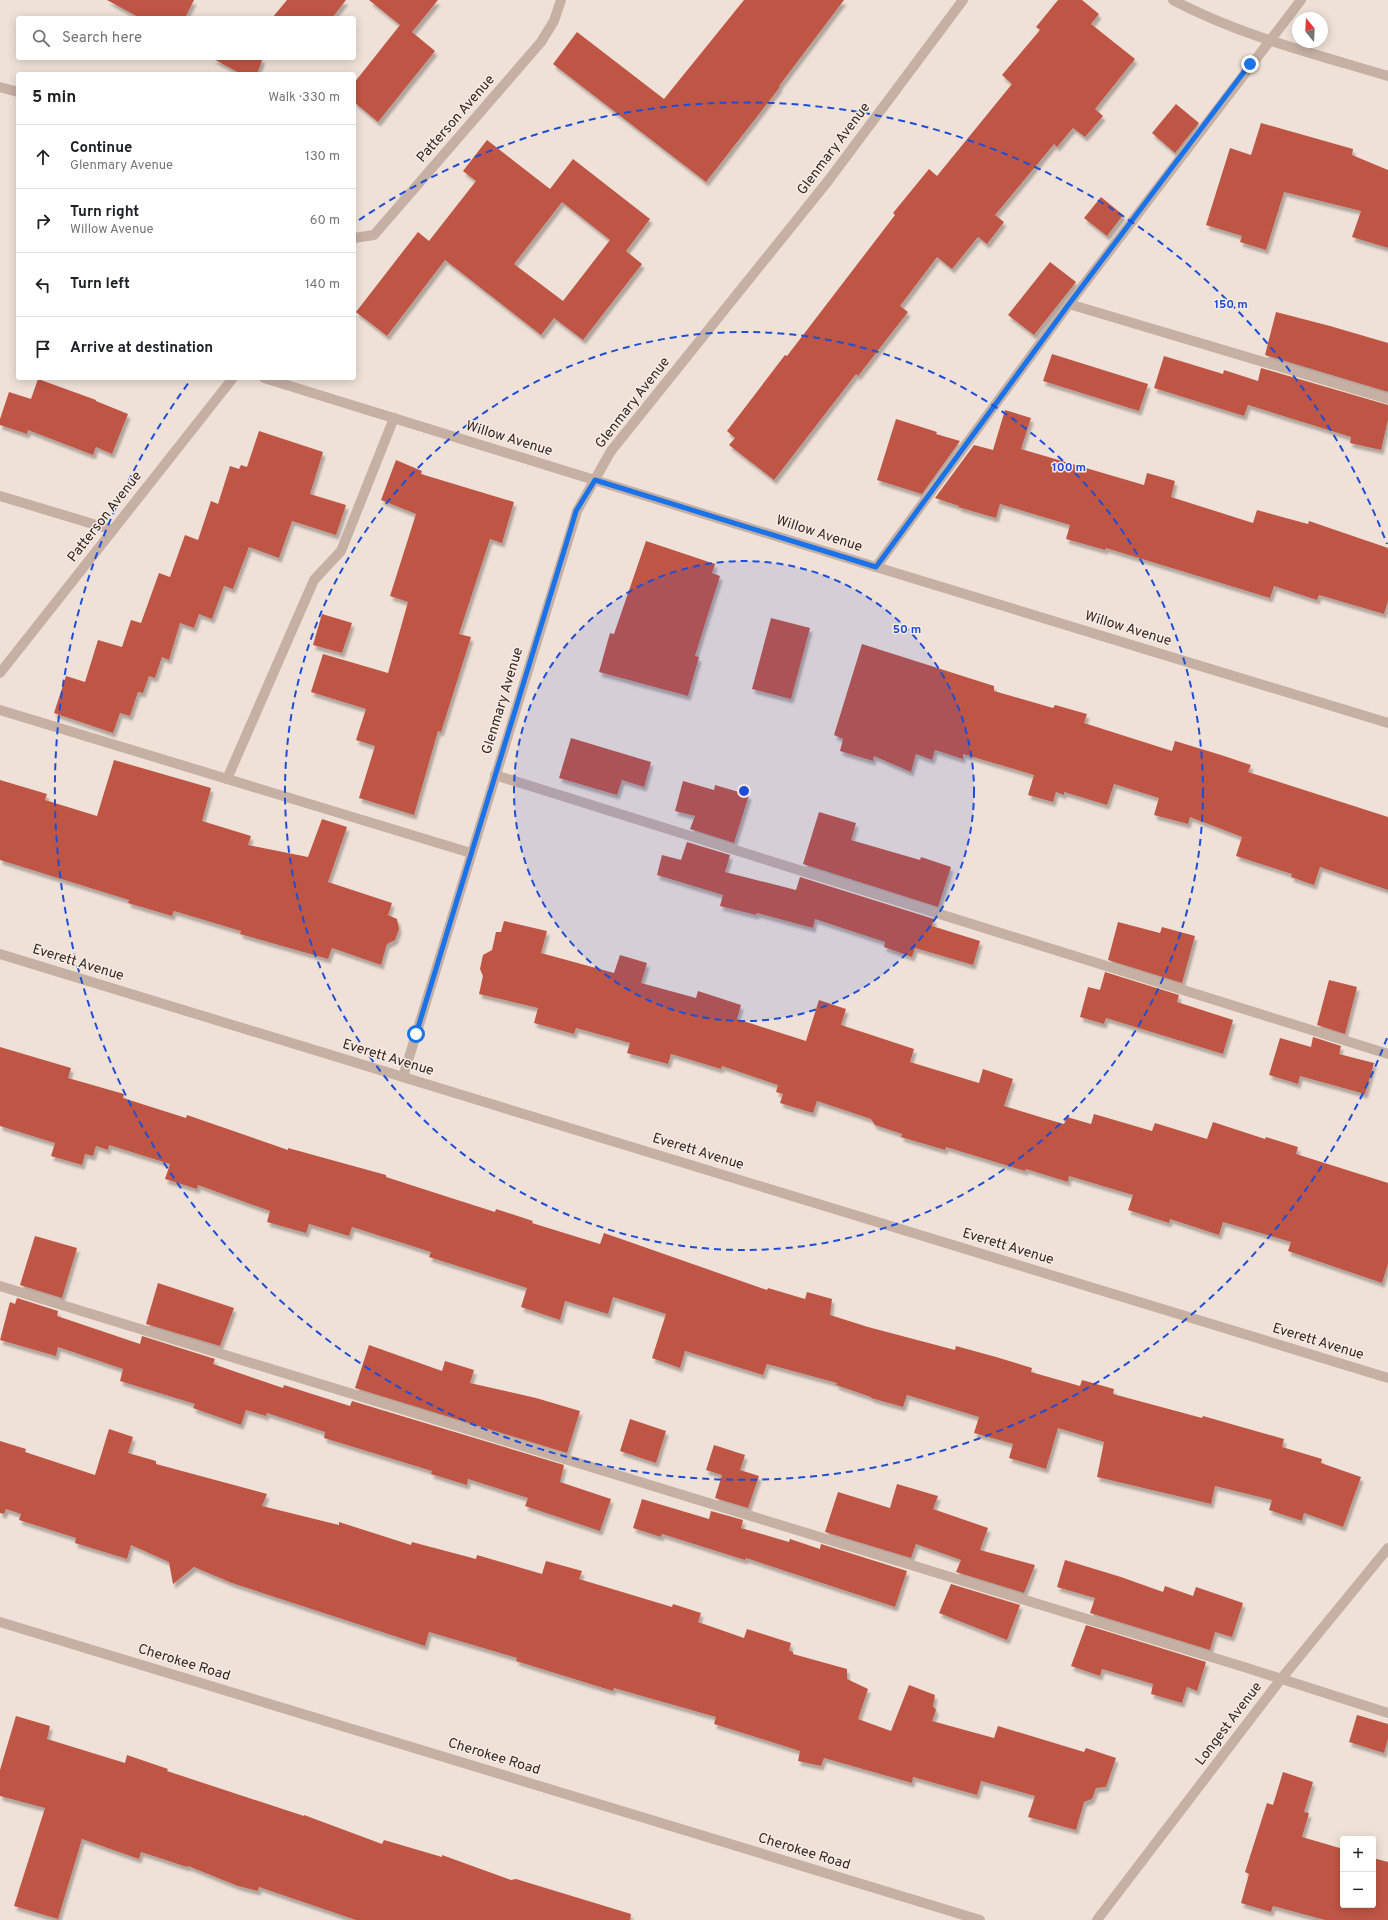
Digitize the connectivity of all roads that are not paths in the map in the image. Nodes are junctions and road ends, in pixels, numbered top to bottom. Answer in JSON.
{"nodes":[{"id":1,"x":561,"y":0,"type":"edge"},
{"id":2,"x":963,"y":0,"type":"edge"},
{"id":3,"x":1173,"y":0,"type":"edge"},
{"id":4,"x":1301,"y":0,"type":"edge"},
{"id":5,"x":1268,"y":41,"type":"junction"},
{"id":6,"x":1388,"y":76,"type":"edge"},
{"id":7,"x":0,"y":86,"type":"edge"},
{"id":8,"x":16,"y":91,"type":"edge"},
{"id":9,"x":356,"y":238,"type":"edge"},
{"id":10,"x":1069,"y":304,"type":"junction"},
{"id":11,"x":231,"y":380,"type":"edge"},
{"id":12,"x":270,"y":380,"type":"edge"},
{"id":13,"x":1388,"y":399,"type":"edge"},
{"id":14,"x":394,"y":418,"type":"junction"},
{"id":15,"x":595,"y":480,"type":"junction"},
{"id":16,"x":0,"y":496,"type":"edge"},
{"id":17,"x":113,"y":530,"type":"junction"},
{"id":18,"x":876,"y":567,"type":"junction"},
{"id":19,"x":0,"y":673,"type":"edge"},
{"id":20,"x":0,"y":710,"type":"edge"},
{"id":21,"x":1388,"y":723,"type":"edge"},
{"id":22,"x":495,"y":775,"type":"junction"},
{"id":23,"x":227,"y":779,"type":"junction"},
{"id":24,"x":471,"y":853,"type":"junction"},
{"id":25,"x":0,"y":954,"type":"edge"},
{"id":26,"x":1388,"y":1054,"type":"edge"},
{"id":27,"x":403,"y":1077,"type":"junction"},
{"id":28,"x":0,"y":1286,"type":"edge"},
{"id":29,"x":1388,"y":1378,"type":"edge"},
{"id":30,"x":1388,"y":1548,"type":"edge"},
{"id":31,"x":0,"y":1622,"type":"edge"},
{"id":32,"x":1281,"y":1679,"type":"junction"},
{"id":33,"x":1388,"y":1713,"type":"edge"},
{"id":34,"x":980,"y":1920,"type":"edge"},
{"id":35,"x":1097,"y":1920,"type":"edge"}],
"edges":[{"from":1,"to":9,"type":"street","name":"Patterson Avenue"},
{"from":2,"to":15,"type":"street","name":"Glenmary Avenue"},
{"from":3,"to":5,"type":"street"},
{"from":4,"to":5,"type":"street"},
{"from":5,"to":6,"type":"street"},
{"from":5,"to":10,"type":"street"},
{"from":7,"to":8,"type":"street"},
{"from":10,"to":13,"type":"street"},
{"from":10,"to":18,"type":"street"},
{"from":11,"to":17,"type":"street","name":"Patterson Avenue"},
{"from":12,"to":14,"type":"street","name":"Willow Avenue"},
{"from":14,"to":15,"type":"street","name":"Willow Avenue"},
{"from":14,"to":23,"type":"street"},
{"from":15,"to":18,"type":"street","name":"Willow Avenue"},
{"from":15,"to":22,"type":"street","name":"Glenmary Avenue"},
{"from":16,"to":17,"type":"street"},
{"from":17,"to":19,"type":"street","name":"Patterson Avenue"},
{"from":18,"to":21,"type":"street","name":"Willow Avenue"},
{"from":20,"to":23,"type":"street"},
{"from":22,"to":24,"type":"street","name":"Glenmary Avenue"},
{"from":22,"to":26,"type":"street"},
{"from":23,"to":24,"type":"street"},
{"from":24,"to":27,"type":"street","name":"Glenmary Avenue"},
{"from":25,"to":27,"type":"street","name":"Everett Avenue"},
{"from":27,"to":29,"type":"street","name":"Everett Avenue"},
{"from":28,"to":32,"type":"street"},
{"from":30,"to":32,"type":"street","name":"Longest Avenue"},
{"from":31,"to":34,"type":"street","name":"Cherokee Road"},
{"from":32,"to":33,"type":"street"},
{"from":32,"to":35,"type":"street","name":"Longest Avenue"}]}
